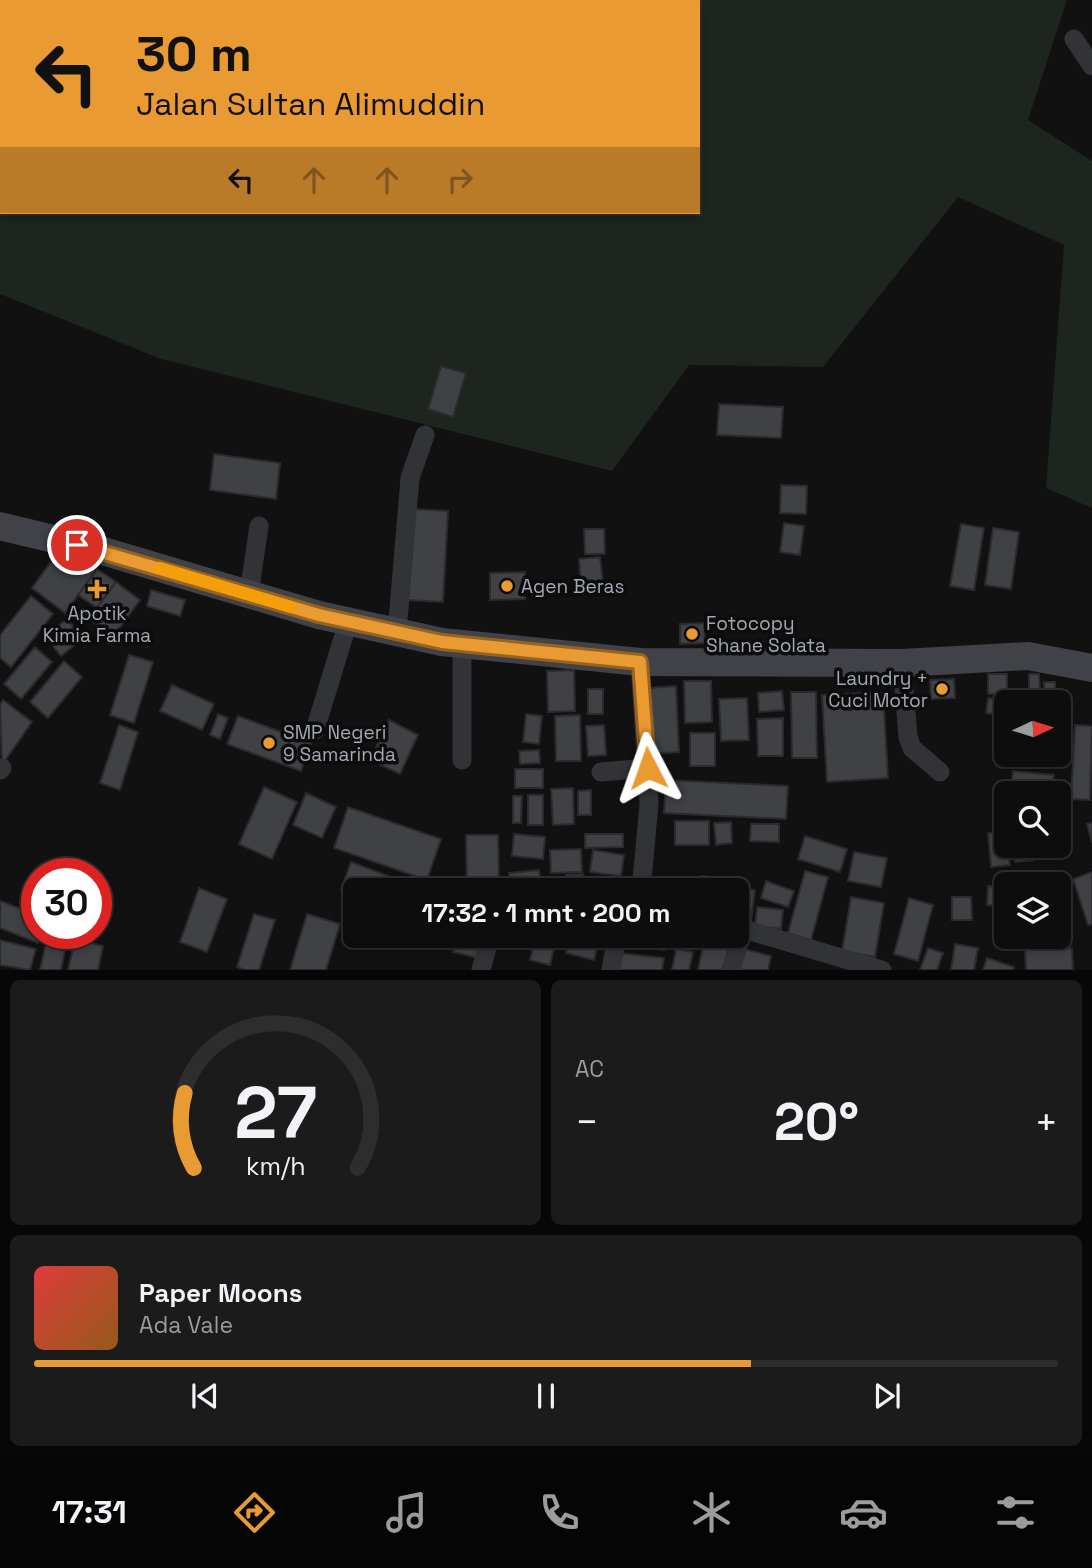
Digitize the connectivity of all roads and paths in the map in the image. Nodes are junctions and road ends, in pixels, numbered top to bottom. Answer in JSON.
{"nodes":[{"id":1,"x":1074,"y":39,"type":"dead end"},
{"id":2,"x":1092,"y":66,"type":"edge"},
{"id":3,"x":425,"y":435,"type":"dead end"},
{"id":4,"x":0,"y":526,"type":"edge"},
{"id":5,"x":259,"y":526,"type":"dead end"},
{"id":6,"x":249,"y":594,"type":"junction"},
{"id":7,"x":348,"y":622,"type":"junction"},
{"id":8,"x":397,"y":632,"type":"junction"},
{"id":9,"x":462,"y":645,"type":"junction"},
{"id":10,"x":640,"y":662,"type":"junction"},
{"id":11,"x":902,"y":663,"type":"junction"},
{"id":12,"x":1092,"y":668,"type":"edge"},
{"id":13,"x":315,"y":730,"type":"dead end"},
{"id":14,"x":461,"y":760,"type":"dead end"},
{"id":15,"x":648,"y":768,"type":"junction"},
{"id":16,"x":601,"y":772,"type":"dead end"},
{"id":17,"x":940,"y":772,"type":"dead end"},
{"id":18,"x":641,"y":878,"type":"edge"},
{"id":19,"x":749,"y":931,"type":"edge"},
{"id":20,"x":487,"y":948,"type":"edge"},
{"id":21,"x":615,"y":948,"type":"edge"},
{"id":22,"x":736,"y":948,"type":"edge"},
{"id":23,"x":481,"y":970,"type":"edge"},
{"id":24,"x":611,"y":970,"type":"edge"},
{"id":25,"x":731,"y":970,"type":"edge"},
{"id":26,"x":882,"y":970,"type":"edge"}],
"edges":[{"from":1,"to":2,"type":"street"},
{"from":3,"to":8,"type":"street"},
{"from":4,"to":6,"type":"main road"},
{"from":5,"to":6,"type":"street"},
{"from":6,"to":7,"type":"main road"},
{"from":7,"to":8,"type":"main road"},
{"from":7,"to":13,"type":"street"},
{"from":8,"to":9,"type":"main road"},
{"from":9,"to":10,"type":"main road"},
{"from":9,"to":14,"type":"street"},
{"from":10,"to":11,"type":"main road"},
{"from":10,"to":15,"type":"street"},
{"from":11,"to":12,"type":"main road"},
{"from":11,"to":17,"type":"street"},
{"from":15,"to":16,"type":"street"},
{"from":15,"to":18,"type":"street"},
{"from":19,"to":26,"type":"street"},
{"from":20,"to":23,"type":"street"},
{"from":21,"to":24,"type":"street"},
{"from":22,"to":25,"type":"street"}]}
